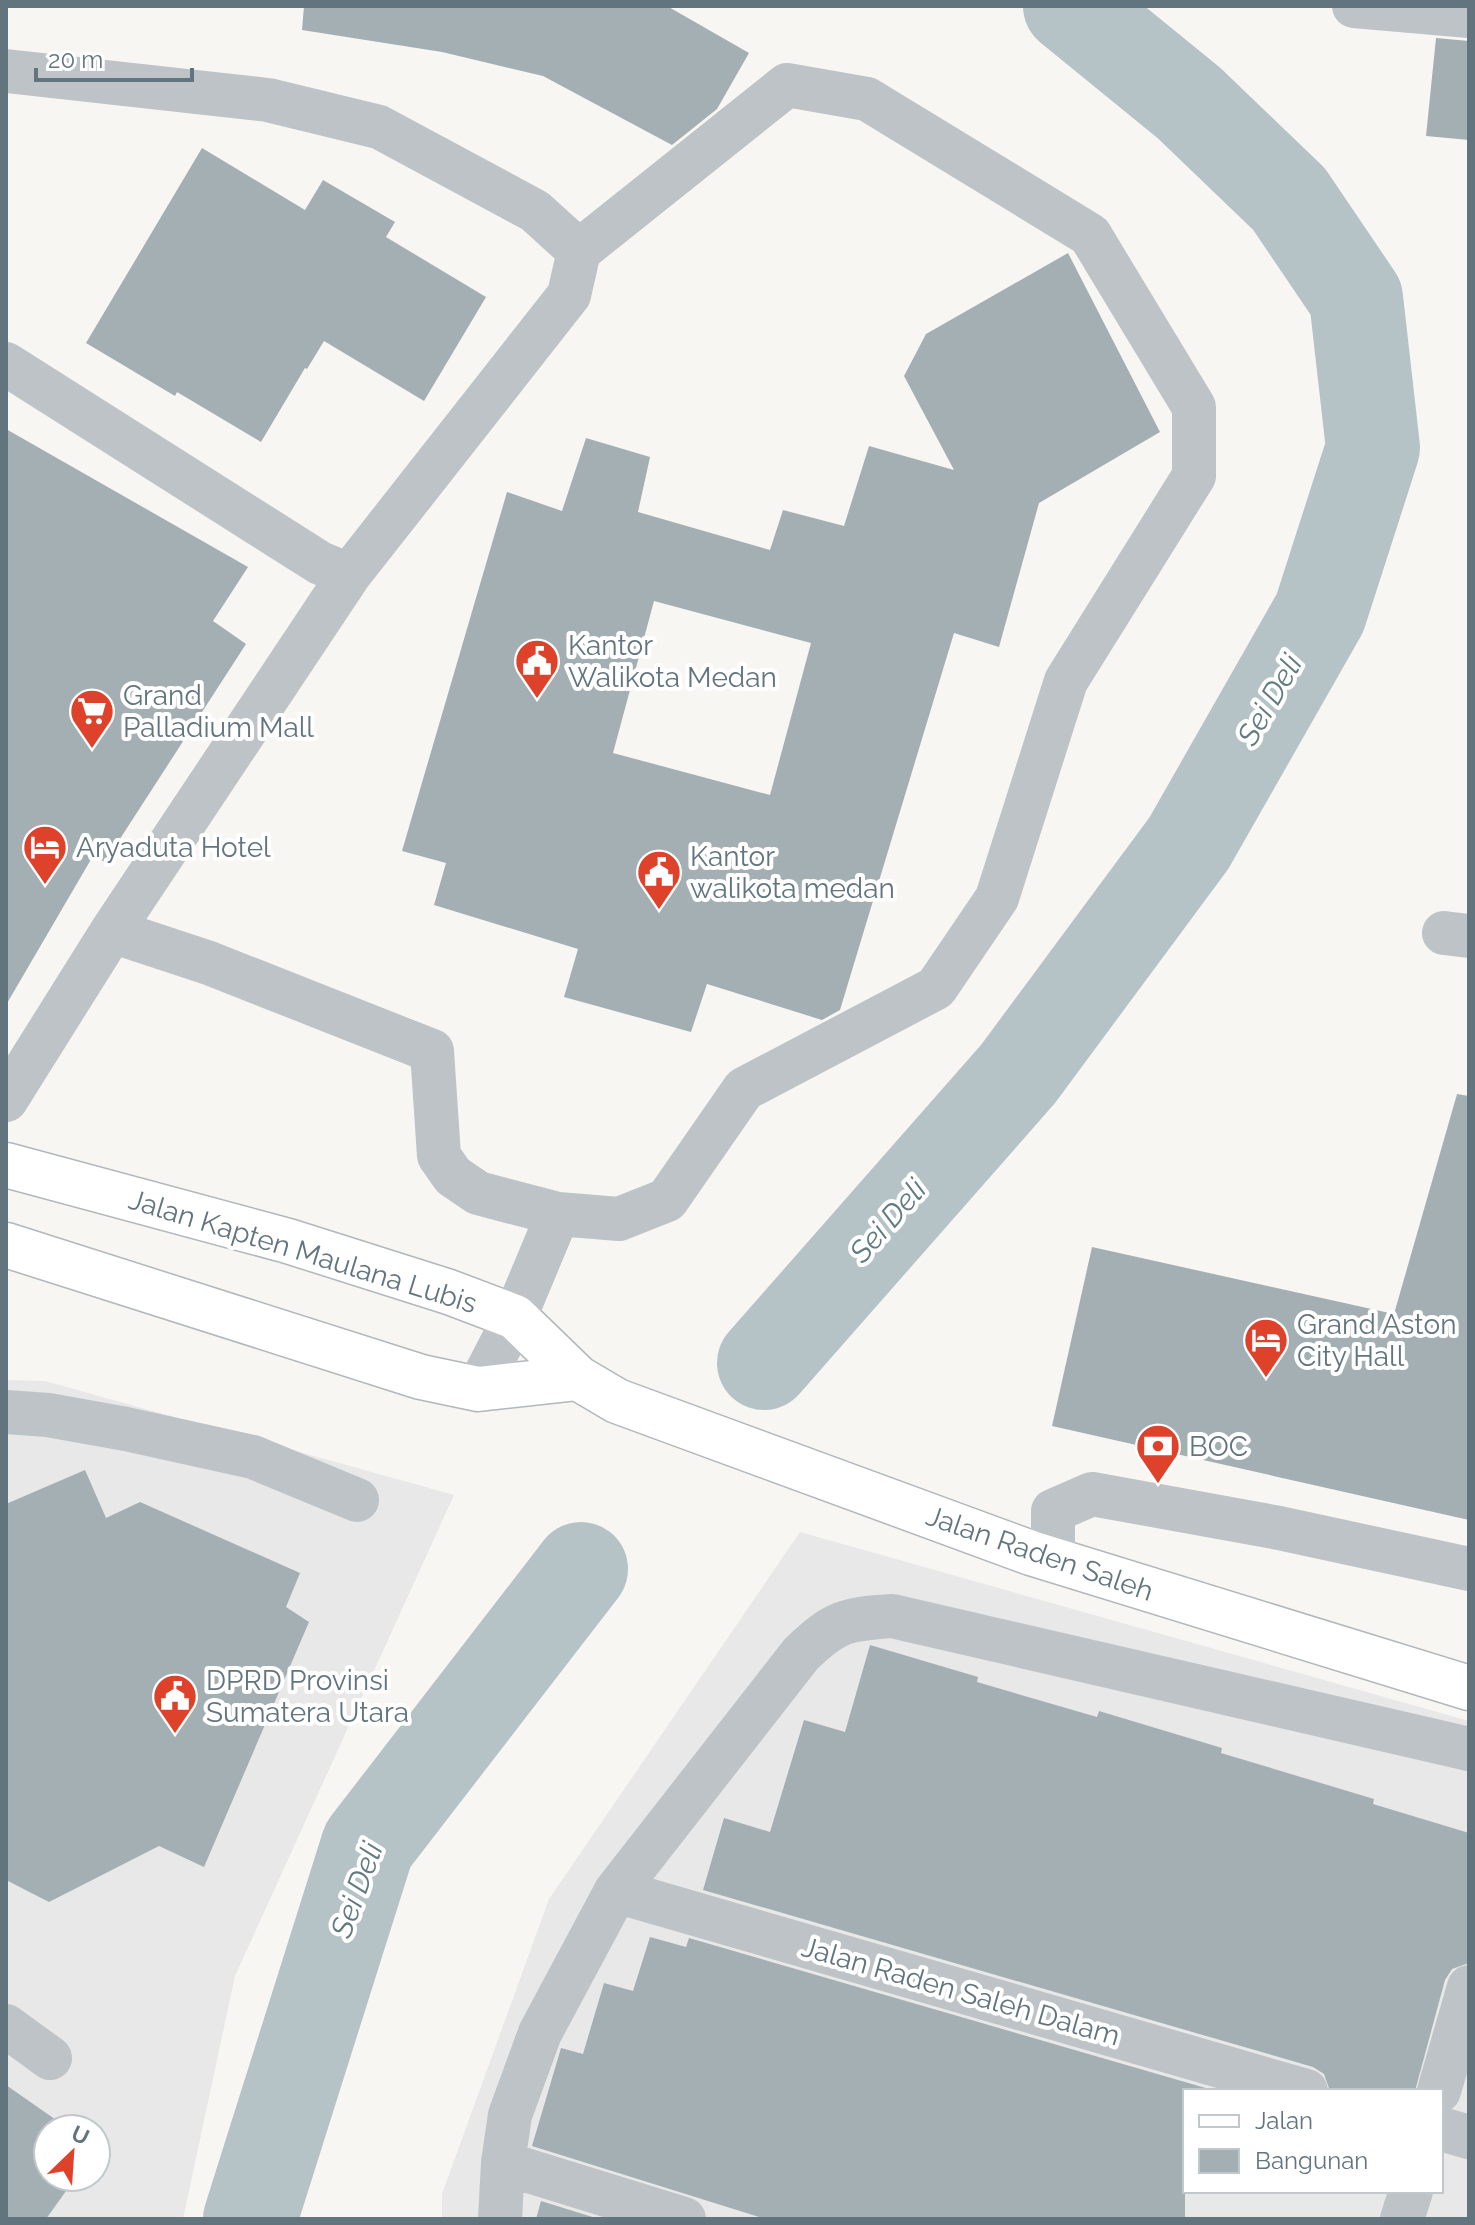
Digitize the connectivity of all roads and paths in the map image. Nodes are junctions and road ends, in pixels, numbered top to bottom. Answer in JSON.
{"nodes":[{"id":1,"x":1354,"y":6,"type":"edge"},
{"id":2,"x":1469,"y":16,"type":"edge"},
{"id":3,"x":6,"y":71,"type":"edge"},
{"id":4,"x":579,"y":251,"type":"junction"},
{"id":5,"x":6,"y":364,"type":"edge"},
{"id":6,"x":349,"y":575,"type":"junction"},
{"id":7,"x":112,"y":931,"type":"junction"},
{"id":8,"x":6,"y":1100,"type":"edge"},
{"id":9,"x":6,"y":1165,"type":"edge"},
{"id":10,"x":558,"y":1214,"type":"junction"},
{"id":11,"x":8,"y":1248,"type":"edge"},
{"id":12,"x":515,"y":1317,"type":"junction"},
{"id":13,"x":578,"y":1378,"type":"junction"},
{"id":14,"x":478,"y":1389,"type":"junction"},
{"id":15,"x":617,"y":1401,"type":"joint"},
{"id":16,"x":6,"y":1412,"type":"edge"},
{"id":17,"x":357,"y":1500,"type":"dead end"},
{"id":18,"x":1042,"y":1557,"type":"junction"},
{"id":19,"x":1469,"y":1569,"type":"edge"},
{"id":20,"x":1469,"y":1688,"type":"edge"},
{"id":21,"x":1469,"y":1749,"type":"edge"},
{"id":22,"x":616,"y":1891,"type":"junction"},
{"id":23,"x":1469,"y":1987,"type":"edge"},
{"id":24,"x":6,"y":2026,"type":"edge"},
{"id":25,"x":50,"y":2058,"type":"dead end"},
{"id":26,"x":1299,"y":2089,"type":"edge"},
{"id":27,"x":1440,"y":2089,"type":"edge"},
{"id":28,"x":1443,"y":2130,"type":"edge"},
{"id":29,"x":1469,"y":2137,"type":"edge"},
{"id":30,"x":503,"y":2163,"type":"junction"},
{"id":31,"x":1410,"y":2193,"type":"edge"},
{"id":32,"x":500,"y":2219,"type":"edge"},
{"id":33,"x":684,"y":2219,"type":"edge"},
{"id":34,"x":1402,"y":2219,"type":"edge"}],
"edges":[{"from":1,"to":2,"type":"street"},
{"from":3,"to":4,"type":"street"},
{"from":4,"to":6,"type":"street"},
{"from":4,"to":10,"type":"street"},
{"from":5,"to":6,"type":"street"},
{"from":6,"to":7,"type":"street"},
{"from":7,"to":8,"type":"street"},
{"from":7,"to":10,"type":"street"},
{"from":9,"to":12,"type":"main road","name":"Jalan Kapten Maulana Lubis"},
{"from":10,"to":12,"type":"street"},
{"from":11,"to":14,"type":"main road"},
{"from":12,"to":13,"type":"main road","name":"Jalan Kapten Maulana Lubis"},
{"from":12,"to":14,"type":"street"},
{"from":13,"to":14,"type":"main road"},
{"from":13,"to":15,"type":"main road","name":"Jalan Kapten Maulana Lubis"},
{"from":15,"to":18,"type":"main road","name":"Jalan Raden Saleh"},
{"from":16,"to":17,"type":"street"},
{"from":18,"to":19,"type":"street"},
{"from":18,"to":20,"type":"main road","name":"Jalan Raden Saleh"},
{"from":21,"to":22,"type":"street"},
{"from":22,"to":26,"type":"street","name":"Jalan Raden Saleh Dalam"},
{"from":22,"to":30,"type":"street"},
{"from":23,"to":27,"type":"street"},
{"from":24,"to":25,"type":"street"},
{"from":28,"to":29,"type":"street"},
{"from":30,"to":32,"type":"street"},
{"from":30,"to":33,"type":"street"},
{"from":31,"to":34,"type":"street"}]}
